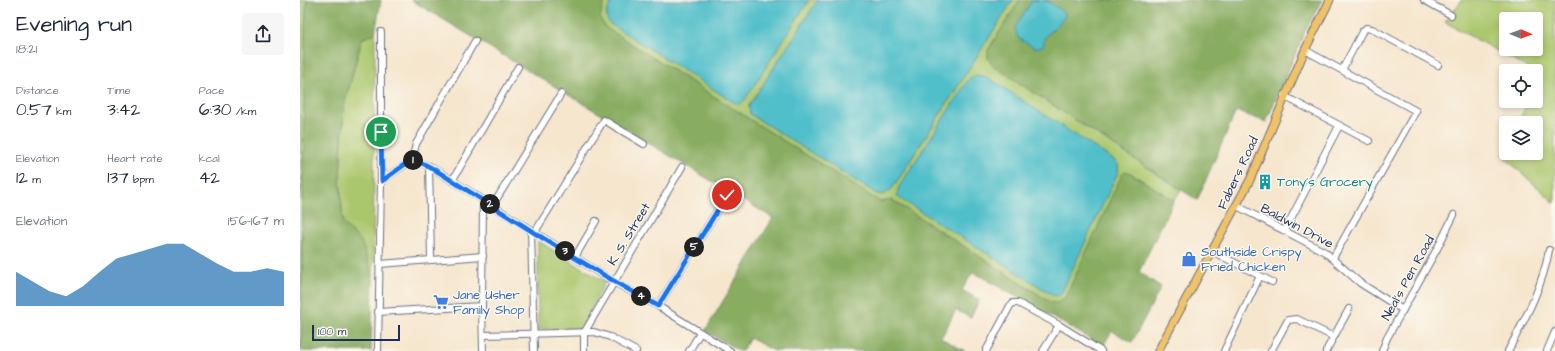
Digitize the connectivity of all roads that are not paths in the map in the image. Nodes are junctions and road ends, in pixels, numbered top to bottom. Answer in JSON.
{"nodes":[{"id":1,"x":1330,"y":0,"type":"edge"},
{"id":2,"x":1424,"y":0,"type":"edge"},
{"id":3,"x":1451,"y":15,"type":"dead end"},
{"id":4,"x":381,"y":32,"type":"dead end"},
{"id":5,"x":475,"y":41,"type":"dead end"},
{"id":6,"x":1305,"y":50,"type":"junction"},
{"id":7,"x":1438,"y":65,"type":"dead end"},
{"id":8,"x":518,"y":67,"type":"dead end"},
{"id":9,"x":1342,"y":70,"type":"junction"},
{"id":10,"x":561,"y":94,"type":"dead end"},
{"id":11,"x":1284,"y":96,"type":"junction"},
{"id":12,"x":1339,"y":126,"type":"junction"},
{"id":13,"x":1369,"y":141,"type":"dead end"},
{"id":14,"x":644,"y":144,"type":"dead end"},
{"id":15,"x":412,"y":160,"type":"junction"},
{"id":16,"x":429,"y":166,"type":"junction"},
{"id":17,"x":682,"y":168,"type":"dead end"},
{"id":18,"x":382,"y":181,"type":"junction"},
{"id":19,"x":452,"y":181,"type":"junction"},
{"id":20,"x":727,"y":195,"type":"dead end"},
{"id":21,"x":483,"y":200,"type":"junction"},
{"id":22,"x":493,"y":205,"type":"junction"},
{"id":23,"x":1237,"y":206,"type":"junction"},
{"id":24,"x":1454,"y":215,"type":"dead end"},
{"id":25,"x":596,"y":221,"type":"dead end"},
{"id":26,"x":1285,"y":230,"type":"junction"},
{"id":27,"x":533,"y":231,"type":"junction"},
{"id":28,"x":1549,"y":250,"type":"dead end"},
{"id":29,"x":1212,"y":251,"type":"junction"},
{"id":30,"x":483,"y":256,"type":"junction"},
{"id":31,"x":575,"y":257,"type":"junction"},
{"id":32,"x":1333,"y":258,"type":"junction"},
{"id":33,"x":431,"y":259,"type":"junction"},
{"id":34,"x":380,"y":264,"type":"junction"},
{"id":35,"x":1260,"y":276,"type":"junction"},
{"id":36,"x":614,"y":282,"type":"junction"},
{"id":37,"x":1272,"y":282,"type":"dead end"},
{"id":38,"x":482,"y":306,"type":"junction"},
{"id":39,"x":658,"y":306,"type":"junction"},
{"id":40,"x":1349,"y":309,"type":"dead end"},
{"id":41,"x":1403,"y":310,"type":"junction"},
{"id":42,"x":378,"y":312,"type":"junction"},
{"id":43,"x":1059,"y":326,"type":"junction"},
{"id":44,"x":1555,"y":332,"type":"edge"},
{"id":45,"x":584,"y":333,"type":"junction"},
{"id":46,"x":700,"y":333,"type":"junction"},
{"id":47,"x":534,"y":334,"type":"junction"},
{"id":48,"x":483,"y":335,"type":"junction"},
{"id":49,"x":1334,"y":337,"type":"junction"},
{"id":50,"x":378,"y":351,"type":"edge"},
{"id":51,"x":483,"y":351,"type":"edge"},
{"id":52,"x":534,"y":351,"type":"edge"},
{"id":53,"x":584,"y":351,"type":"edge"},
{"id":54,"x":636,"y":351,"type":"edge"},
{"id":55,"x":689,"y":351,"type":"edge"},
{"id":56,"x":730,"y":351,"type":"edge"},
{"id":57,"x":986,"y":351,"type":"edge"},
{"id":58,"x":1043,"y":351,"type":"edge"},
{"id":59,"x":1101,"y":351,"type":"edge"},
{"id":60,"x":1158,"y":351,"type":"edge"},
{"id":61,"x":1224,"y":351,"type":"edge"},
{"id":62,"x":1271,"y":351,"type":"edge"},
{"id":63,"x":1326,"y":351,"type":"edge"},
{"id":64,"x":1382,"y":351,"type":"edge"},
{"id":65,"x":1508,"y":351,"type":"edge"},
{"id":66,"x":1547,"y":351,"type":"edge"}],
"edges":[{"from":1,"to":6,"type":"main road","name":"Fabers Road"},
{"from":2,"to":3,"type":"street"},
{"from":4,"to":18,"type":"street"},
{"from":5,"to":15,"type":"street"},
{"from":6,"to":9,"type":"street"},
{"from":6,"to":11,"type":"main road","name":"Fabers Road"},
{"from":7,"to":9,"type":"street"},
{"from":8,"to":19,"type":"street"},
{"from":9,"to":32,"type":"street"},
{"from":10,"to":22,"type":"street"},
{"from":11,"to":12,"type":"street"},
{"from":11,"to":23,"type":"main road","name":"Fabers Road"},
{"from":12,"to":13,"type":"street"},
{"from":12,"to":26,"type":"street"},
{"from":14,"to":27,"type":"street"},
{"from":15,"to":16,"type":"street"},
{"from":15,"to":18,"type":"street"},
{"from":16,"to":19,"type":"street"},
{"from":16,"to":33,"type":"street"},
{"from":17,"to":36,"type":"street","name":"K. S. Street"},
{"from":18,"to":34,"type":"street"},
{"from":19,"to":21,"type":"street"},
{"from":20,"to":39,"type":"street"},
{"from":21,"to":22,"type":"street"},
{"from":21,"to":30,"type":"street"},
{"from":22,"to":27,"type":"street"},
{"from":23,"to":26,"type":"street","name":"Baldwin Drive"},
{"from":23,"to":29,"type":"main road","name":"Fabers Road"},
{"from":24,"to":41,"type":"street","name":"Neal's Pen Road"},
{"from":25,"to":31,"type":"street"},
{"from":26,"to":32,"type":"street","name":"Baldwin Drive"},
{"from":27,"to":31,"type":"street"},
{"from":27,"to":47,"type":"street"},
{"from":28,"to":65,"type":"street"},
{"from":29,"to":35,"type":"street"},
{"from":29,"to":60,"type":"main road","name":"Fabers Road"},
{"from":30,"to":33,"type":"street"},
{"from":30,"to":38,"type":"street"},
{"from":31,"to":36,"type":"street"},
{"from":32,"to":41,"type":"street","name":"Baldwin Drive"},
{"from":33,"to":34,"type":"street"},
{"from":34,"to":42,"type":"street"},
{"from":35,"to":37,"type":"street"},
{"from":35,"to":61,"type":"street"},
{"from":36,"to":39,"type":"street"},
{"from":36,"to":45,"type":"street","name":"K. S. Street"},
{"from":38,"to":42,"type":"street"},
{"from":38,"to":48,"type":"street"},
{"from":39,"to":46,"type":"street"},
{"from":40,"to":49,"type":"street"},
{"from":41,"to":64,"type":"street","name":"Neal's Pen Road"},
{"from":42,"to":50,"type":"street"},
{"from":43,"to":57,"type":"street"},
{"from":43,"to":58,"type":"street"},
{"from":43,"to":59,"type":"street"},
{"from":44,"to":66,"type":"street"},
{"from":45,"to":47,"type":"street"},
{"from":45,"to":53,"type":"street"},
{"from":45,"to":54,"type":"street"},
{"from":46,"to":55,"type":"street"},
{"from":46,"to":56,"type":"street"},
{"from":47,"to":48,"type":"street"},
{"from":47,"to":52,"type":"street"},
{"from":48,"to":51,"type":"street"},
{"from":49,"to":62,"type":"street"},
{"from":49,"to":63,"type":"street"}]}
